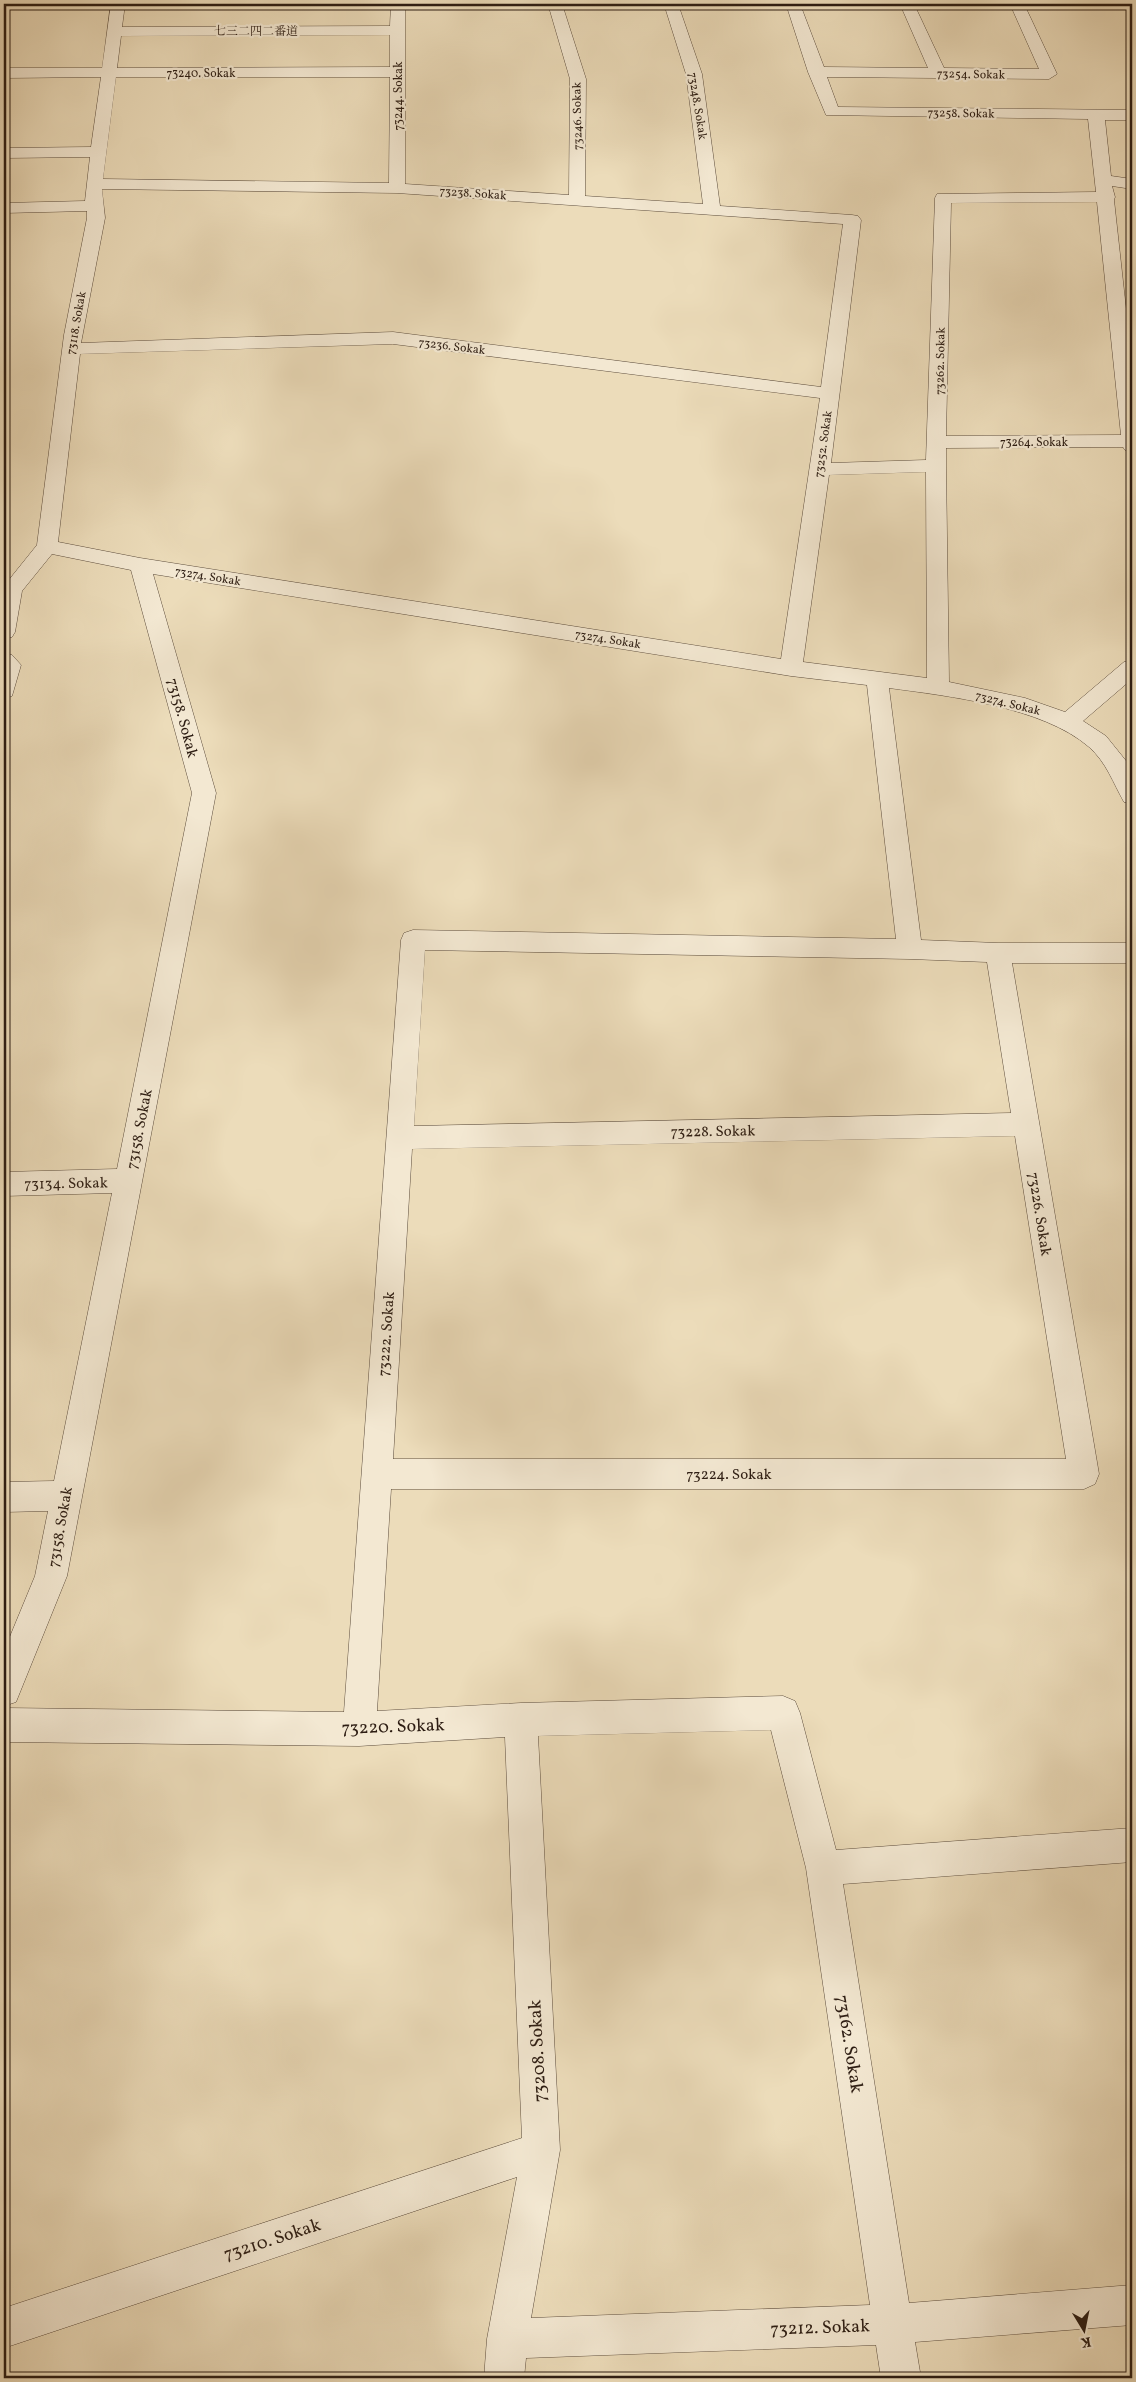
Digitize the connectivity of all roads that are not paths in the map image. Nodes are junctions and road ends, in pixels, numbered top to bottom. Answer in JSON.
{"nodes":[{"id":1,"x":118,"y":4,"type":"edge"},
{"id":2,"x":398,"y":4,"type":"edge"},
{"id":3,"x":555,"y":4,"type":"edge"},
{"id":4,"x":671,"y":4,"type":"edge"},
{"id":5,"x":793,"y":4,"type":"edge"},
{"id":6,"x":907,"y":4,"type":"edge"},
{"id":7,"x":1017,"y":4,"type":"edge"},
{"id":8,"x":398,"y":30,"type":"junction"},
{"id":9,"x":115,"y":32,"type":"junction"},
{"id":10,"x":398,"y":72,"type":"junction"},
{"id":11,"x":816,"y":72,"type":"junction"},
{"id":12,"x":4,"y":73,"type":"edge"},
{"id":13,"x":938,"y":73,"type":"junction"},
{"id":14,"x":109,"y":74,"type":"junction"},
{"id":15,"x":1096,"y":115,"type":"junction"},
{"id":16,"x":1132,"y":115,"type":"edge"},
{"id":17,"x":99,"y":152,"type":"junction"},
{"id":18,"x":4,"y":153,"type":"edge"},
{"id":19,"x":94,"y":184,"type":"junction"},
{"id":20,"x":1132,"y":184,"type":"edge"},
{"id":21,"x":397,"y":188,"type":"junction"},
{"id":22,"x":1106,"y":189,"type":"junction"},
{"id":23,"x":578,"y":201,"type":"junction"},
{"id":24,"x":94,"y":206,"type":"junction"},
{"id":25,"x":4,"y":208,"type":"edge"},
{"id":26,"x":712,"y":210,"type":"junction"},
{"id":27,"x":852,"y":220,"type":"joint"},
{"id":28,"x":1124,"y":307,"type":"edge"},
{"id":29,"x":71,"y":349,"type":"junction"},
{"id":30,"x":830,"y":394,"type":"junction"},
{"id":31,"x":1130,"y":419,"type":"edge"},
{"id":32,"x":938,"y":442,"type":"junction"},
{"id":33,"x":1132,"y":444,"type":"edge"},
{"id":34,"x":936,"y":466,"type":"junction"},
{"id":35,"x":820,"y":469,"type":"junction"},
{"id":36,"x":47,"y":546,"type":"junction"},
{"id":37,"x":140,"y":565,"type":"junction"},
{"id":38,"x":4,"y":632,"type":"edge"},
{"id":39,"x":6,"y":663,"type":"edge"},
{"id":40,"x":1132,"y":667,"type":"edge"},
{"id":41,"x":791,"y":668,"type":"junction"},
{"id":42,"x":877,"y":679,"type":"junction"},
{"id":43,"x":938,"y":687,"type":"junction"},
{"id":44,"x":4,"y":691,"type":"edge"},
{"id":45,"x":1068,"y":722,"type":"junction"},
{"id":46,"x":1132,"y":796,"type":"edge"},
{"id":47,"x":910,"y":949,"type":"junction"},
{"id":48,"x":998,"y":953,"type":"junction"},
{"id":49,"x":1132,"y":953,"type":"edge"},
{"id":50,"x":1026,"y":1124,"type":"junction"},
{"id":51,"x":400,"y":1138,"type":"junction"},
{"id":52,"x":129,"y":1181,"type":"junction"},
{"id":53,"x":4,"y":1184,"type":"edge"},
{"id":54,"x":375,"y":1474,"type":"junction"},
{"id":55,"x":1084,"y":1474,"type":"joint"},
{"id":56,"x":66,"y":1496,"type":"junction"},
{"id":57,"x":4,"y":1497,"type":"edge"},
{"id":58,"x":4,"y":1690,"type":"edge"},
{"id":59,"x":783,"y":1713,"type":"joint"},
{"id":60,"x":521,"y":1720,"type":"junction"},
{"id":61,"x":4,"y":1726,"type":"edge"},
{"id":62,"x":359,"y":1729,"type":"junction"},
{"id":63,"x":1132,"y":1845,"type":"edge"},
{"id":64,"x":823,"y":1868,"type":"junction"},
{"id":65,"x":541,"y":2150,"type":"junction"},
{"id":66,"x":1132,"y":2305,"type":"edge"},
{"id":67,"x":894,"y":2324,"type":"junction"},
{"id":68,"x":4,"y":2328,"type":"edge"},
{"id":69,"x":507,"y":2339,"type":"junction"},
{"id":70,"x":504,"y":2378,"type":"edge"},
{"id":71,"x":901,"y":2378,"type":"edge"}],
"edges":[{"from":1,"to":9,"type":"street","name":"73118. Sokak"},
{"from":2,"to":8,"type":"street","name":"73244. Sokak"},
{"from":3,"to":23,"type":"street","name":"73246. Sokak"},
{"from":4,"to":26,"type":"street","name":"73248. Sokak"},
{"from":5,"to":11,"type":"street"},
{"from":6,"to":13,"type":"street"},
{"from":7,"to":13,"type":"street","name":"73254. Sokak"},
{"from":8,"to":9,"type":"street","name":"七三二四二番道"},
{"from":8,"to":10,"type":"street","name":"73244. Sokak"},
{"from":9,"to":14,"type":"street","name":"73118. Sokak"},
{"from":10,"to":14,"type":"street","name":"73240. Sokak"},
{"from":10,"to":21,"type":"street","name":"73244. Sokak"},
{"from":11,"to":13,"type":"street","name":"73254. Sokak"},
{"from":11,"to":15,"type":"street","name":"73258. Sokak"},
{"from":12,"to":14,"type":"street","name":"73240. Sokak"},
{"from":14,"to":17,"type":"street","name":"73118. Sokak"},
{"from":15,"to":16,"type":"street","name":"73258. Sokak"},
{"from":15,"to":22,"type":"street"},
{"from":17,"to":18,"type":"street"},
{"from":17,"to":19,"type":"street","name":"73118. Sokak"},
{"from":19,"to":21,"type":"street","name":"73238. Sokak"},
{"from":19,"to":24,"type":"street","name":"73118. Sokak"},
{"from":20,"to":22,"type":"street"},
{"from":21,"to":23,"type":"street","name":"73238. Sokak"},
{"from":22,"to":28,"type":"street"},
{"from":22,"to":32,"type":"street","name":"73262. Sokak"},
{"from":23,"to":26,"type":"street","name":"73238. Sokak"},
{"from":24,"to":25,"type":"street"},
{"from":24,"to":29,"type":"street","name":"73118. Sokak"},
{"from":26,"to":27,"type":"street","name":"73238. Sokak"},
{"from":27,"to":30,"type":"street","name":"73252. Sokak"},
{"from":28,"to":31,"type":"street"},
{"from":29,"to":30,"type":"street","name":"73236. Sokak"},
{"from":29,"to":36,"type":"street","name":"73118. Sokak"},
{"from":30,"to":35,"type":"street","name":"73252. Sokak"},
{"from":31,"to":33,"type":"street"},
{"from":32,"to":33,"type":"street","name":"73264. Sokak"},
{"from":32,"to":34,"type":"street","name":"73262. Sokak"},
{"from":34,"to":35,"type":"street"},
{"from":34,"to":43,"type":"street","name":"73262. Sokak"},
{"from":35,"to":41,"type":"street","name":"73252. Sokak"},
{"from":36,"to":37,"type":"street","name":"73274. Sokak"},
{"from":36,"to":38,"type":"street"},
{"from":37,"to":41,"type":"street","name":"73274. Sokak"},
{"from":37,"to":52,"type":"street","name":"73158. Sokak"},
{"from":39,"to":44,"type":"street"},
{"from":40,"to":45,"type":"street"},
{"from":41,"to":42,"type":"street","name":"73274. Sokak"},
{"from":42,"to":43,"type":"street","name":"73274. Sokak"},
{"from":42,"to":47,"type":"street"},
{"from":43,"to":45,"type":"street","name":"73274. Sokak"},
{"from":45,"to":46,"type":"street","name":"73274. Sokak"},
{"from":47,"to":48,"type":"street"},
{"from":47,"to":51,"type":"street","name":"73222. Sokak"},
{"from":48,"to":49,"type":"street"},
{"from":48,"to":50,"type":"street","name":"73226. Sokak"},
{"from":50,"to":51,"type":"street","name":"73228. Sokak"},
{"from":50,"to":55,"type":"street","name":"73226. Sokak"},
{"from":51,"to":54,"type":"street","name":"73222. Sokak"},
{"from":52,"to":53,"type":"street","name":"73134. Sokak"},
{"from":52,"to":56,"type":"street","name":"73158. Sokak"},
{"from":54,"to":55,"type":"street","name":"73224. Sokak"},
{"from":54,"to":62,"type":"street","name":"73222. Sokak"},
{"from":56,"to":57,"type":"street"},
{"from":56,"to":58,"type":"street","name":"73158. Sokak"},
{"from":59,"to":60,"type":"street","name":"73220. Sokak"},
{"from":59,"to":64,"type":"street","name":"73162. Sokak"},
{"from":60,"to":62,"type":"street","name":"73220. Sokak"},
{"from":60,"to":65,"type":"street","name":"73208. Sokak"},
{"from":61,"to":62,"type":"street","name":"73220. Sokak"},
{"from":63,"to":64,"type":"street"},
{"from":64,"to":67,"type":"street","name":"73162. Sokak"},
{"from":65,"to":68,"type":"street","name":"73210. Sokak"},
{"from":65,"to":69,"type":"street","name":"73208. Sokak"},
{"from":66,"to":67,"type":"street","name":"73212. Sokak"},
{"from":67,"to":69,"type":"street","name":"73212. Sokak"},
{"from":67,"to":71,"type":"street","name":"73162. Sokak"},
{"from":69,"to":70,"type":"street","name":"73208. Sokak"}]}
